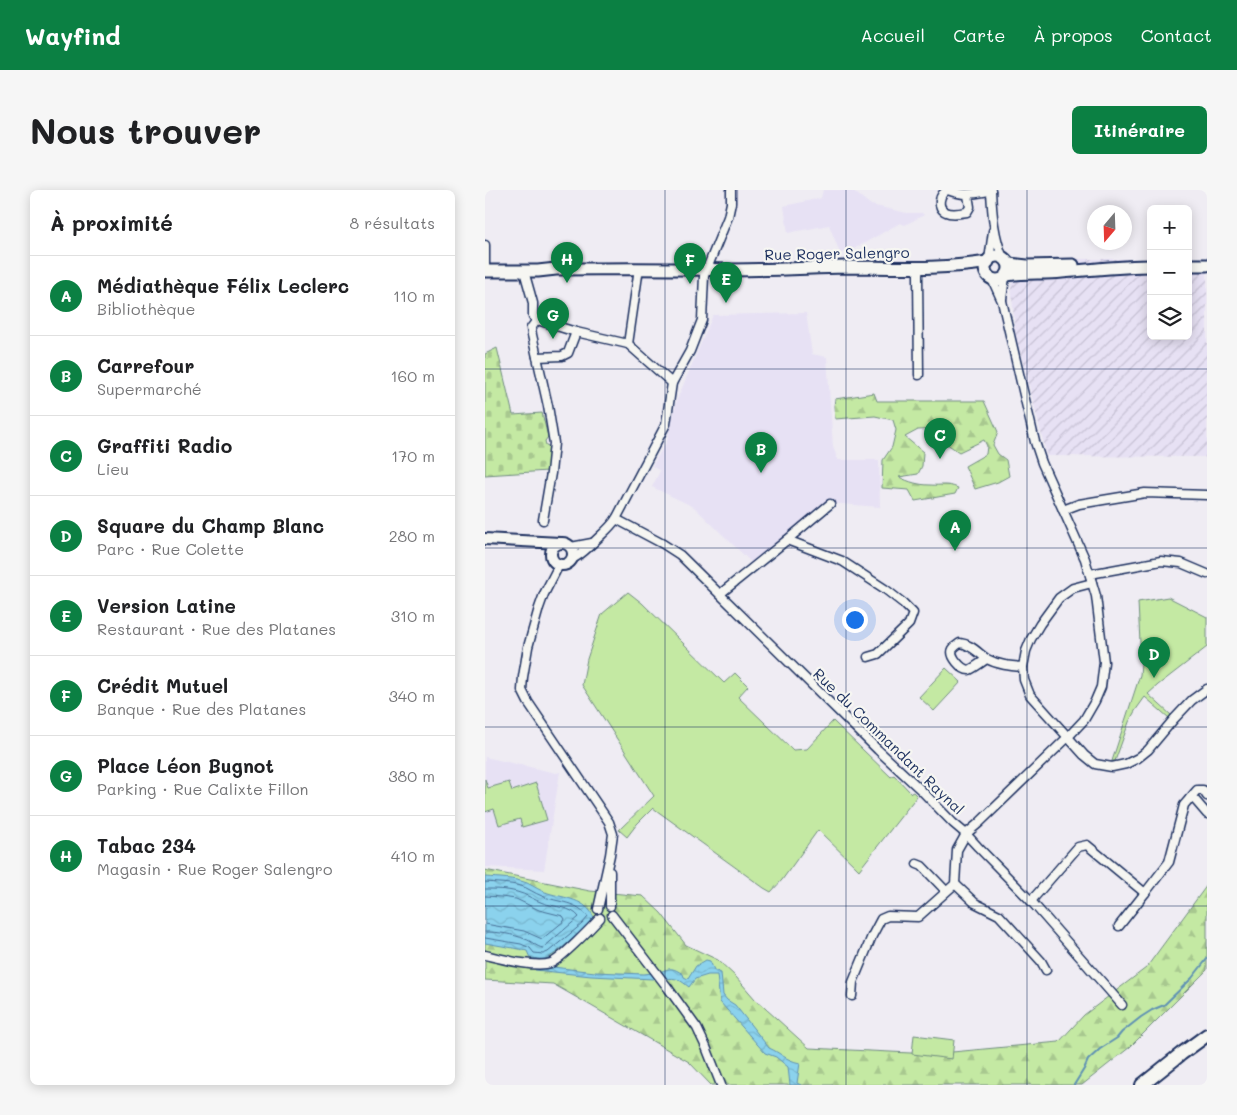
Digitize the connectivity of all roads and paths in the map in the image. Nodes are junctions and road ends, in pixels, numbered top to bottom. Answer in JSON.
{"nodes":[{"id":1,"x":731,"y":190,"type":"edge"},
{"id":2,"x":991,"y":191,"type":"edge"},
{"id":3,"x":968,"y":195,"type":"dead end"},
{"id":4,"x":993,"y":224,"type":"junction"},
{"id":5,"x":485,"y":245,"type":"edge"},
{"id":6,"x":988,"y":261,"type":"junction"},
{"id":7,"x":1192,"y":265,"type":"edge"},
{"id":8,"x":1207,"y":265,"type":"edge"},
{"id":9,"x":1147,"y":266,"type":"edge"},
{"id":10,"x":919,"y":267,"type":"junction"},
{"id":11,"x":639,"y":268,"type":"junction"},
{"id":12,"x":707,"y":269,"type":"junction"},
{"id":13,"x":1006,"y":269,"type":"junction"},
{"id":14,"x":485,"y":271,"type":"edge"},
{"id":15,"x":523,"y":271,"type":"junction"},
{"id":16,"x":990,"y":276,"type":"junction"},
{"id":17,"x":1002,"y":301,"type":"junction"},
{"id":18,"x":537,"y":320,"type":"junction"},
{"id":19,"x":576,"y":332,"type":"junction"},
{"id":20,"x":628,"y":344,"type":"junction"},
{"id":21,"x":537,"y":357,"type":"junction"},
{"id":22,"x":919,"y":375,"type":"dead end"},
{"id":23,"x":672,"y":383,"type":"junction"},
{"id":24,"x":1207,"y":495,"type":"edge"},
{"id":25,"x":830,"y":504,"type":"dead end"},
{"id":26,"x":1063,"y":510,"type":"junction"},
{"id":27,"x":617,"y":519,"type":"junction"},
{"id":28,"x":543,"y":520,"type":"dead end"},
{"id":29,"x":485,"y":539,"type":"edge"},
{"id":30,"x":787,"y":540,"type":"junction"},
{"id":31,"x":531,"y":542,"type":"junction"},
{"id":32,"x":560,"y":542,"type":"junction"},
{"id":33,"x":592,"y":544,"type":"junction"},
{"id":34,"x":571,"y":547,"type":"junction"},
{"id":35,"x":551,"y":556,"type":"junction"},
{"id":36,"x":572,"y":559,"type":"junction"},
{"id":37,"x":559,"y":565,"type":"junction"},
{"id":38,"x":1089,"y":574,"type":"junction"},
{"id":39,"x":1207,"y":574,"type":"edge"},
{"id":40,"x":1092,"y":583,"type":"junction"},
{"id":41,"x":720,"y":594,"type":"junction"},
{"id":42,"x":868,"y":658,"type":"dead end"},
{"id":43,"x":987,"y":659,"type":"dead end"},
{"id":44,"x":1023,"y":668,"type":"junction"},
{"id":45,"x":1207,"y":689,"type":"edge"},
{"id":46,"x":1068,"y":738,"type":"junction"},
{"id":47,"x":1207,"y":796,"type":"edge"},
{"id":48,"x":1190,"y":798,"type":"junction"},
{"id":49,"x":1207,"y":814,"type":"edge"},
{"id":50,"x":966,"y":834,"type":"junction"},
{"id":51,"x":610,"y":855,"type":"junction"},
{"id":52,"x":917,"y":864,"type":"dead end"},
{"id":53,"x":955,"y":884,"type":"junction"},
{"id":54,"x":946,"y":891,"type":"junction"},
{"id":55,"x":1145,"y":893,"type":"junction"},
{"id":56,"x":1031,"y":901,"type":"junction"},
{"id":57,"x":610,"y":906,"type":"junction"},
{"id":58,"x":599,"y":909,"type":"junction"},
{"id":59,"x":612,"y":915,"type":"junction"},
{"id":60,"x":600,"y":918,"type":"junction"},
{"id":61,"x":1119,"y":926,"type":"dead end"},
{"id":62,"x":485,"y":955,"type":"edge"},
{"id":63,"x":1047,"y":970,"type":"dead end"},
{"id":64,"x":852,"y":996,"type":"dead end"},
{"id":65,"x":1122,"y":1005,"type":"dead end"},
{"id":66,"x":1207,"y":1035,"type":"edge"},
{"id":67,"x":721,"y":1085,"type":"edge"},
{"id":68,"x":1142,"y":1085,"type":"edge"}],
"edges":[{"from":1,"to":12,"type":"street"},
{"from":2,"to":3,"type":"street"},
{"from":2,"to":4,"type":"street"},
{"from":4,"to":6,"type":"street"},
{"from":4,"to":13,"type":"street"},
{"from":5,"to":14,"type":"street"},
{"from":6,"to":10,"type":"main road","name":"Rue Roger Salengro"},
{"from":6,"to":13,"type":"main road"},
{"from":6,"to":16,"type":"main road"},
{"from":7,"to":8,"type":"main road"},
{"from":9,"to":13,"type":"main road"},
{"from":10,"to":12,"type":"main road","name":"Rue Roger Salengro"},
{"from":10,"to":16,"type":"main road","name":"Rue Roger Salengro"},
{"from":10,"to":22,"type":"street"},
{"from":11,"to":12,"type":"main road","name":"Rue Roger Salengro"},
{"from":11,"to":15,"type":"main road","name":"Rue Roger Salengro"},
{"from":11,"to":20,"type":"street"},
{"from":12,"to":23,"type":"street"},
{"from":13,"to":16,"type":"main road"},
{"from":13,"to":17,"type":"street"},
{"from":14,"to":15,"type":"main road","name":"Rue Roger Salengro"},
{"from":15,"to":18,"type":"street"},
{"from":16,"to":17,"type":"street"},
{"from":17,"to":26,"type":"street"},
{"from":18,"to":19,"type":"street"},
{"from":18,"to":21,"type":"street"},
{"from":19,"to":20,"type":"street"},
{"from":19,"to":21,"type":"street"},
{"from":20,"to":23,"type":"street"},
{"from":21,"to":28,"type":"street"},
{"from":23,"to":27,"type":"street"},
{"from":24,"to":26,"type":"street"},
{"from":25,"to":30,"type":"street"},
{"from":26,"to":38,"type":"street"},
{"from":27,"to":33,"type":"street"},
{"from":27,"to":41,"type":"street","name":"Rue du Commandant Raynal"},
{"from":29,"to":31,"type":"street"},
{"from":30,"to":41,"type":"street"},
{"from":30,"to":42,"type":"street"},
{"from":31,"to":32,"type":"street"},
{"from":31,"to":35,"type":"street"},
{"from":32,"to":34,"type":"street"},
{"from":32,"to":35,"type":"street"},
{"from":33,"to":34,"type":"street"},
{"from":33,"to":36,"type":"street"},
{"from":34,"to":36,"type":"street"},
{"from":35,"to":37,"type":"street"},
{"from":36,"to":37,"type":"street"},
{"from":37,"to":51,"type":"street"},
{"from":38,"to":39,"type":"street"},
{"from":38,"to":40,"type":"street"},
{"from":40,"to":44,"type":"street"},
{"from":40,"to":46,"type":"street"},
{"from":41,"to":50,"type":"street","name":"Rue du Commandant Raynal"},
{"from":43,"to":44,"type":"street"},
{"from":44,"to":46,"type":"street"},
{"from":45,"to":46,"type":"street"},
{"from":46,"to":50,"type":"street"},
{"from":47,"to":48,"type":"street"},
{"from":48,"to":49,"type":"street"},
{"from":48,"to":55,"type":"street"},
{"from":50,"to":53,"type":"street"},
{"from":50,"to":56,"type":"street","name":"Rue du Commandant Raynal"},
{"from":51,"to":57,"type":"street"},
{"from":51,"to":58,"type":"street"},
{"from":52,"to":54,"type":"street"},
{"from":53,"to":54,"type":"street"},
{"from":53,"to":63,"type":"street"},
{"from":54,"to":64,"type":"street"},
{"from":55,"to":56,"type":"street"},
{"from":55,"to":61,"type":"street"},
{"from":56,"to":65,"type":"street","name":"Rue du Commandant Raynal"},
{"from":57,"to":58,"type":"street"},
{"from":57,"to":59,"type":"street"},
{"from":58,"to":60,"type":"street"},
{"from":59,"to":60,"type":"street"},
{"from":59,"to":67,"type":"street"},
{"from":60,"to":62,"type":"street"},
{"from":66,"to":68,"type":"main road"}]}
